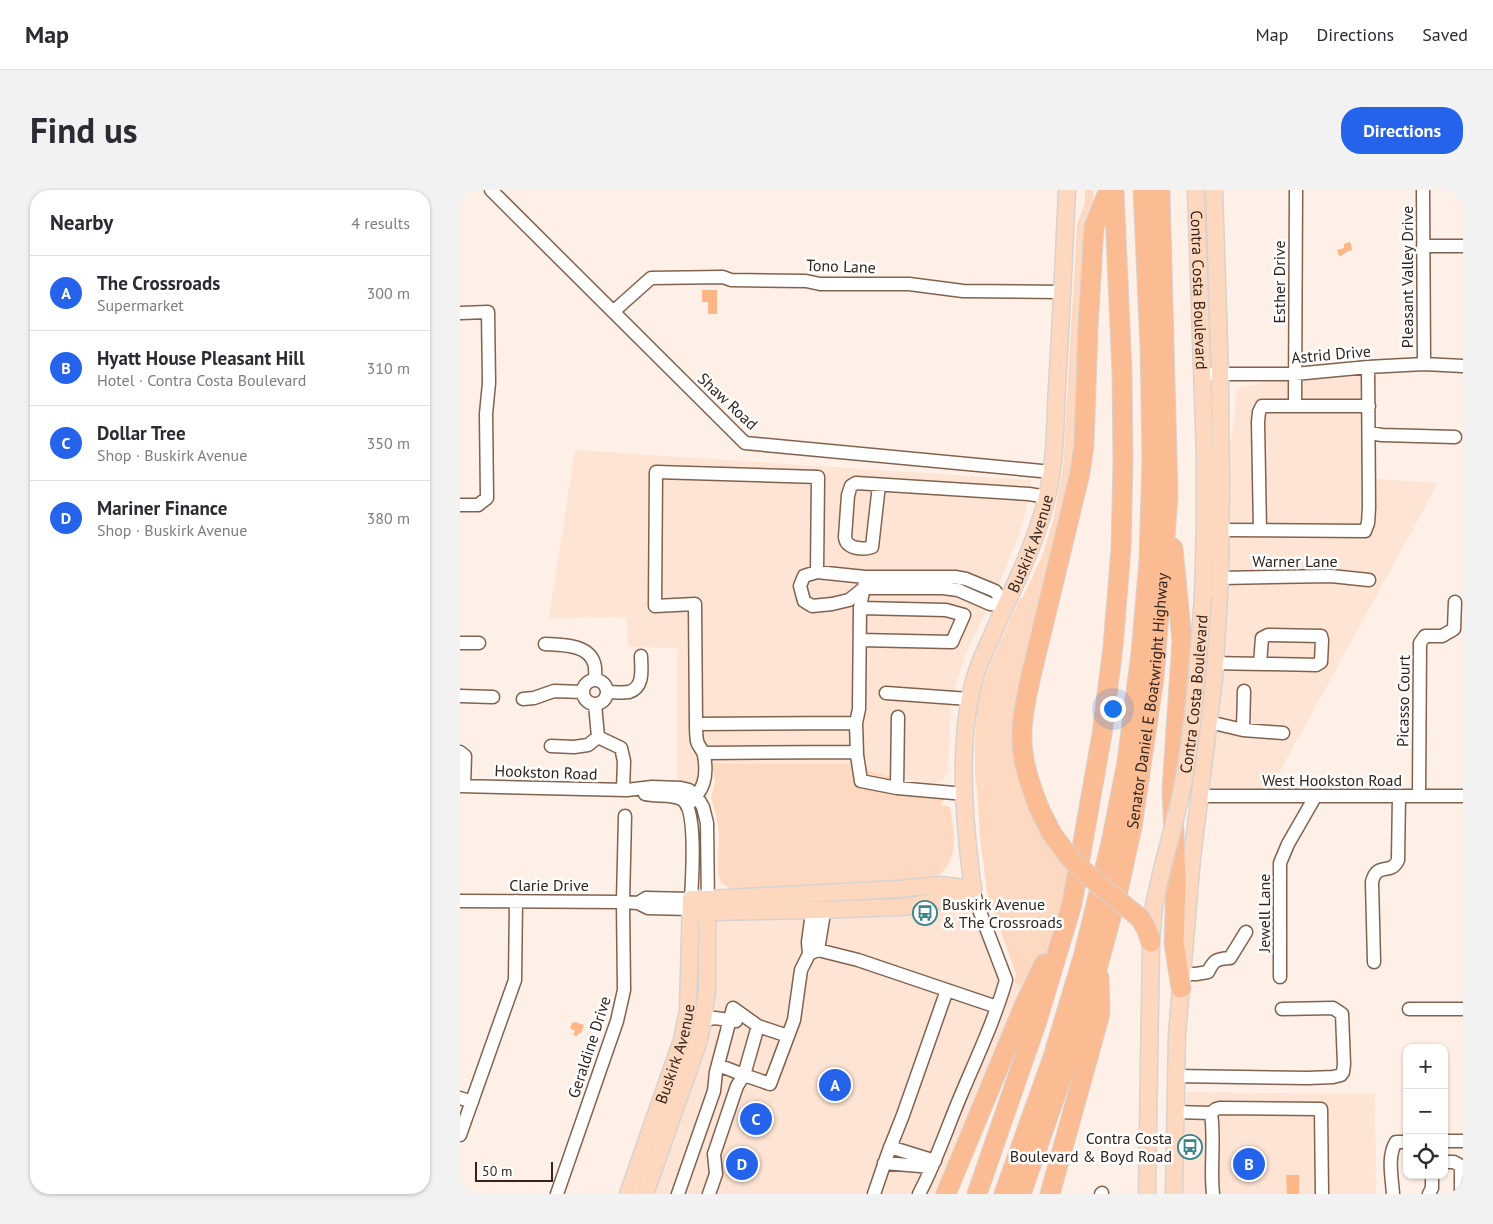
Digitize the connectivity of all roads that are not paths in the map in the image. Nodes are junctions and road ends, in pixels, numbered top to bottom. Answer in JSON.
{"nodes":[{"id":1,"x":491,"y":190,"type":"edge"},
{"id":2,"x":1067,"y":190,"type":"edge"},
{"id":3,"x":1108,"y":190,"type":"edge"},
{"id":4,"x":1114,"y":190,"type":"edge"},
{"id":5,"x":1143,"y":190,"type":"edge"},
{"id":6,"x":1160,"y":190,"type":"edge"},
{"id":7,"x":1196,"y":190,"type":"edge"},
{"id":8,"x":1214,"y":190,"type":"edge"},
{"id":9,"x":1296,"y":190,"type":"edge"},
{"id":10,"x":1423,"y":190,"type":"edge"},
{"id":11,"x":1423,"y":246,"type":"junction"},
{"id":12,"x":1463,"y":246,"type":"edge"},
{"id":13,"x":1062,"y":292,"type":"junction"},
{"id":14,"x":614,"y":311,"type":"junction"},
{"id":15,"x":460,"y":313,"type":"edge"},
{"id":16,"x":1424,"y":364,"type":"junction"},
{"id":17,"x":1463,"y":366,"type":"edge"},
{"id":18,"x":1368,"y":367,"type":"junction"},
{"id":19,"x":1202,"y":374,"type":"junction"},
{"id":20,"x":1220,"y":374,"type":"junction"},
{"id":21,"x":1294,"y":374,"type":"junction"},
{"id":22,"x":1295,"y":406,"type":"junction"},
{"id":23,"x":1368,"y":406,"type":"junction"},
{"id":24,"x":1369,"y":433,"type":"junction"},
{"id":25,"x":1454,"y":437,"type":"dead end"},
{"id":26,"x":1052,"y":472,"type":"junction"},
{"id":27,"x":879,"y":485,"type":"junction"},
{"id":28,"x":1047,"y":497,"type":"junction"},
{"id":29,"x":1168,"y":497,"type":"junction"},
{"id":30,"x":460,"y":505,"type":"edge"},
{"id":31,"x":1221,"y":530,"type":"junction"},
{"id":32,"x":1260,"y":530,"type":"junction"},
{"id":33,"x":817,"y":572,"type":"junction"},
{"id":34,"x":1220,"y":578,"type":"junction"},
{"id":35,"x":1369,"y":580,"type":"dead end"},
{"id":36,"x":865,"y":583,"type":"junction"},
{"id":37,"x":1455,"y":602,"type":"dead end"},
{"id":38,"x":1006,"y":605,"type":"junction"},
{"id":39,"x":860,"y":608,"type":"junction"},
{"id":40,"x":860,"y":640,"type":"junction"},
{"id":41,"x":460,"y":643,"type":"edge"},
{"id":42,"x":479,"y":643,"type":"dead end"},
{"id":43,"x":545,"y":644,"type":"dead end"},
{"id":44,"x":641,"y":656,"type":"dead end"},
{"id":45,"x":1216,"y":663,"type":"junction"},
{"id":46,"x":1260,"y":664,"type":"junction"},
{"id":47,"x":595,"y":680,"type":"junction"},
{"id":48,"x":1244,"y":691,"type":"dead end"},
{"id":49,"x":583,"y":692,"type":"junction"},
{"id":50,"x":608,"y":692,"type":"junction"},
{"id":51,"x":886,"y":693,"type":"dead end"},
{"id":52,"x":460,"y":696,"type":"edge"},
{"id":53,"x":493,"y":697,"type":"dead end"},
{"id":54,"x":523,"y":699,"type":"dead end"},
{"id":55,"x":970,"y":699,"type":"junction"},
{"id":56,"x":595,"y":704,"type":"junction"},
{"id":57,"x":898,"y":717,"type":"dead end"},
{"id":58,"x":1209,"y":722,"type":"junction"},
{"id":59,"x":856,"y":723,"type":"junction"},
{"id":60,"x":696,"y":724,"type":"junction"},
{"id":61,"x":1243,"y":730,"type":"junction"},
{"id":62,"x":1283,"y":733,"type":"dead end"},
{"id":63,"x":598,"y":737,"type":"junction"},
{"id":64,"x":551,"y":746,"type":"dead end"},
{"id":65,"x":460,"y":752,"type":"edge"},
{"id":66,"x":857,"y":752,"type":"junction"},
{"id":67,"x":704,"y":753,"type":"junction"},
{"id":68,"x":462,"y":786,"type":"edge"},
{"id":69,"x":897,"y":788,"type":"junction"},
{"id":70,"x":627,"y":790,"type":"junction"},
{"id":71,"x":965,"y":794,"type":"junction"},
{"id":72,"x":1200,"y":796,"type":"junction"},
{"id":73,"x":1399,"y":796,"type":"junction"},
{"id":74,"x":1419,"y":796,"type":"junction"},
{"id":75,"x":1463,"y":796,"type":"edge"},
{"id":76,"x":1315,"y":797,"type":"junction"},
{"id":77,"x":692,"y":801,"type":"junction"},
{"id":78,"x":624,"y":816,"type":"dead end"},
{"id":79,"x":973,"y":889,"type":"junction"},
{"id":80,"x":460,"y":901,"type":"edge"},
{"id":81,"x":516,"y":901,"type":"junction"},
{"id":82,"x":623,"y":902,"type":"junction"},
{"id":83,"x":690,"y":904,"type":"junction"},
{"id":84,"x":1072,"y":904,"type":"junction"},
{"id":85,"x":708,"y":906,"type":"junction"},
{"id":86,"x":818,"y":910,"type":"junction"},
{"id":87,"x":1246,"y":932,"type":"dead end"},
{"id":88,"x":1151,"y":942,"type":"junction"},
{"id":89,"x":814,"y":952,"type":"junction"},
{"id":90,"x":1099,"y":962,"type":"junction"},
{"id":91,"x":1374,"y":962,"type":"dead end"},
{"id":92,"x":1280,"y":977,"type":"dead end"},
{"id":93,"x":1181,"y":981,"type":"junction"},
{"id":94,"x":947,"y":990,"type":"junction"},
{"id":95,"x":997,"y":1007,"type":"junction"},
{"id":96,"x":1463,"y":1008,"type":"edge"},
{"id":97,"x":1282,"y":1009,"type":"dead end"},
{"id":98,"x":1409,"y":1009,"type":"dead end"},
{"id":99,"x":703,"y":1020,"type":"junction"},
{"id":100,"x":730,"y":1020,"type":"junction"},
{"id":101,"x":758,"y":1026,"type":"junction"},
{"id":102,"x":788,"y":1036,"type":"junction"},
{"id":103,"x":718,"y":1065,"type":"junction"},
{"id":104,"x":744,"y":1075,"type":"junction"},
{"id":105,"x":1176,"y":1076,"type":"junction"},
{"id":106,"x":466,"y":1100,"type":"edge"},
{"id":107,"x":1175,"y":1112,"type":"junction"},
{"id":108,"x":1211,"y":1113,"type":"junction"},
{"id":109,"x":460,"y":1135,"type":"edge"},
{"id":110,"x":1463,"y":1141,"type":"edge"},
{"id":111,"x":1403,"y":1142,"type":"edge"},
{"id":112,"x":1448,"y":1142,"type":"edge"},
{"id":113,"x":890,"y":1147,"type":"junction"},
{"id":114,"x":1448,"y":1162,"type":"edge"},
{"id":115,"x":884,"y":1163,"type":"junction"},
{"id":116,"x":934,"y":1164,"type":"junction"},
{"id":117,"x":1432,"y":1179,"type":"edge"},
{"id":118,"x":648,"y":1191,"type":"edge"},
{"id":119,"x":557,"y":1194,"type":"edge"},
{"id":120,"x":628,"y":1194,"type":"edge"},
{"id":121,"x":678,"y":1194,"type":"edge"},
{"id":122,"x":709,"y":1194,"type":"edge"},
{"id":123,"x":874,"y":1194,"type":"edge"},
{"id":124,"x":919,"y":1194,"type":"edge"},
{"id":125,"x":946,"y":1194,"type":"edge"},
{"id":126,"x":977,"y":1194,"type":"edge"},
{"id":127,"x":1004,"y":1194,"type":"edge"},
{"id":128,"x":1021,"y":1194,"type":"edge"},
{"id":129,"x":1050,"y":1194,"type":"edge"},
{"id":130,"x":1147,"y":1194,"type":"edge"},
{"id":131,"x":1174,"y":1194,"type":"edge"},
{"id":132,"x":1213,"y":1194,"type":"edge"},
{"id":133,"x":1322,"y":1194,"type":"edge"},
{"id":134,"x":1393,"y":1194,"type":"edge"},
{"id":135,"x":1429,"y":1194,"type":"edge"},
{"id":136,"x":1461,"y":1194,"type":"edge"}],
"edges":[{"from":1,"to":14,"type":"street","name":"Shaw Road"},
{"from":2,"to":13,"type":"main road","name":"Buskirk Avenue"},
{"from":3,"to":88,"type":"highway","bridge":true},
{"from":4,"to":84,"type":"highway"},
{"from":5,"to":127,"type":"highway"},
{"from":6,"to":29,"type":"highway","name":"Senator Daniel E Boatwright Highway"},
{"from":7,"to":19,"type":"main road","name":"Contra Costa Boulevard"},
{"from":8,"to":20,"type":"main road","name":"Contra Costa Boulevard"},
{"from":9,"to":21,"type":"street","name":"Esther Drive"},
{"from":10,"to":11,"type":"street","name":"Pleasant Valley Drive"},
{"from":11,"to":12,"type":"street"},
{"from":11,"to":16,"type":"street","name":"Pleasant Valley Drive"},
{"from":13,"to":14,"type":"street","name":"Tono Lane"},
{"from":13,"to":26,"type":"main road","name":"Buskirk Avenue"},
{"from":14,"to":26,"type":"street","name":"Shaw Road"},
{"from":15,"to":30,"type":"street"},
{"from":16,"to":17,"type":"street","name":"Astrid Drive"},
{"from":16,"to":18,"type":"street","name":"Astrid Drive"},
{"from":18,"to":21,"type":"street","name":"Astrid Drive"},
{"from":18,"to":23,"type":"street"},
{"from":19,"to":20,"type":"street","name":"Astrid Drive"},
{"from":19,"to":88,"type":"main road","name":"Contra Costa Boulevard","bridge":true},
{"from":20,"to":21,"type":"street","name":"Astrid Drive"},
{"from":20,"to":31,"type":"main road","name":"Contra Costa Boulevard"},
{"from":21,"to":22,"type":"street","name":"Esther Drive"},
{"from":22,"to":23,"type":"street"},
{"from":22,"to":32,"type":"street"},
{"from":23,"to":24,"type":"street"},
{"from":24,"to":25,"type":"street"},
{"from":24,"to":32,"type":"street"},
{"from":26,"to":28,"type":"main road","name":"Buskirk Avenue"},
{"from":27,"to":27,"type":"street"},
{"from":27,"to":28,"type":"street"},
{"from":28,"to":38,"type":"main road","name":"Buskirk Avenue"},
{"from":29,"to":90,"type":"highway","name":"Senator Daniel E Boatwright Highway"},
{"from":29,"to":93,"type":"highway"},
{"from":31,"to":32,"type":"street"},
{"from":31,"to":34,"type":"main road","name":"Contra Costa Boulevard"},
{"from":33,"to":36,"type":"street"},
{"from":33,"to":36,"type":"street"},
{"from":33,"to":60,"type":"street"},
{"from":34,"to":35,"type":"street","name":"Warner Lane"},
{"from":34,"to":45,"type":"main road","name":"Contra Costa Boulevard"},
{"from":36,"to":38,"type":"street"},
{"from":36,"to":39,"type":"street"},
{"from":37,"to":74,"type":"street","name":"Picasso Court"},
{"from":38,"to":55,"type":"main road","name":"Buskirk Avenue"},
{"from":39,"to":40,"type":"street"},
{"from":39,"to":40,"type":"street"},
{"from":40,"to":59,"type":"street"},
{"from":41,"to":42,"type":"street"},
{"from":43,"to":47,"type":"street"},
{"from":44,"to":50,"type":"street"},
{"from":45,"to":46,"type":"street"},
{"from":45,"to":58,"type":"main road","name":"Contra Costa Boulevard"},
{"from":46,"to":46,"type":"street"},
{"from":47,"to":49,"type":"street"},
{"from":47,"to":50,"type":"street"},
{"from":48,"to":61,"type":"street"},
{"from":49,"to":54,"type":"street"},
{"from":49,"to":56,"type":"street"},
{"from":50,"to":56,"type":"street"},
{"from":51,"to":55,"type":"street"},
{"from":52,"to":53,"type":"street"},
{"from":55,"to":71,"type":"main road","name":"Buskirk Avenue"},
{"from":56,"to":63,"type":"street"},
{"from":57,"to":69,"type":"street"},
{"from":58,"to":61,"type":"street"},
{"from":58,"to":72,"type":"main road","name":"Contra Costa Boulevard"},
{"from":59,"to":60,"type":"street"},
{"from":59,"to":66,"type":"street"},
{"from":60,"to":67,"type":"street"},
{"from":61,"to":62,"type":"street"},
{"from":63,"to":64,"type":"street"},
{"from":63,"to":70,"type":"street"},
{"from":65,"to":68,"type":"street"},
{"from":66,"to":67,"type":"street"},
{"from":66,"to":69,"type":"street"},
{"from":67,"to":77,"type":"street"},
{"from":68,"to":70,"type":"street","name":"Hookston Road"},
{"from":69,"to":71,"type":"street"},
{"from":70,"to":77,"type":"street","name":"Hookston Road"},
{"from":71,"to":79,"type":"main road","name":"Buskirk Avenue"},
{"from":72,"to":76,"type":"street","name":"West Hookston Road"},
{"from":72,"to":93,"type":"main road","name":"Contra Costa Boulevard"},
{"from":73,"to":74,"type":"street","name":"West Hookston Road"},
{"from":73,"to":76,"type":"street","name":"West Hookston Road"},
{"from":73,"to":91,"type":"street"},
{"from":74,"to":75,"type":"street","name":"West Hookston Road"},
{"from":76,"to":92,"type":"street","name":"Jewell Lane"},
{"from":77,"to":83,"type":"street"},
{"from":77,"to":85,"type":"street"},
{"from":78,"to":82,"type":"street","name":"Geraldine Drive"},
{"from":79,"to":85,"type":"main road"},
{"from":79,"to":86,"type":"main road"},
{"from":79,"to":95,"type":"street"},
{"from":80,"to":81,"type":"street","name":"Clarie Drive"},
{"from":81,"to":82,"type":"street","name":"Clarie Drive"},
{"from":81,"to":106,"type":"street"},
{"from":82,"to":83,"type":"street","name":"Clarie Drive"},
{"from":82,"to":119,"type":"street","name":"Geraldine Drive"},
{"from":83,"to":85,"type":"main road"},
{"from":83,"to":120,"type":"main road","name":"Buskirk Avenue"},
{"from":84,"to":125,"type":"highway"},
{"from":84,"to":126,"type":"highway"},
{"from":85,"to":86,"type":"main road"},
{"from":85,"to":99,"type":"main road","name":"Buskirk Avenue"},
{"from":86,"to":89,"type":"street"},
{"from":87,"to":93,"type":"street"},
{"from":88,"to":130,"type":"main road","name":"Contra Costa Boulevard"},
{"from":89,"to":94,"type":"street"},
{"from":89,"to":102,"type":"street"},
{"from":90,"to":128,"type":"highway","name":"Senator Daniel E Boatwright Highway"},
{"from":90,"to":129,"type":"highway"},
{"from":93,"to":105,"type":"main road","name":"Contra Costa Boulevard"},
{"from":94,"to":95,"type":"street"},
{"from":94,"to":113,"type":"street"},
{"from":95,"to":116,"type":"street"},
{"from":96,"to":98,"type":"street"},
{"from":97,"to":105,"type":"street"},
{"from":99,"to":100,"type":"street"},
{"from":99,"to":118,"type":"main road","name":"Buskirk Avenue"},
{"from":100,"to":101,"type":"street"},
{"from":100,"to":103,"type":"street"},
{"from":101,"to":102,"type":"street"},
{"from":101,"to":104,"type":"street"},
{"from":102,"to":104,"type":"street"},
{"from":103,"to":104,"type":"street"},
{"from":103,"to":121,"type":"street"},
{"from":104,"to":122,"type":"street"},
{"from":105,"to":107,"type":"main road","name":"Contra Costa Boulevard"},
{"from":106,"to":109,"type":"street"},
{"from":107,"to":108,"type":"street"},
{"from":107,"to":131,"type":"main road","name":"Contra Costa Boulevard"},
{"from":108,"to":132,"type":"street"},
{"from":108,"to":133,"type":"street"},
{"from":110,"to":112,"type":"street"},
{"from":111,"to":134,"type":"street"},
{"from":113,"to":115,"type":"street"},
{"from":113,"to":116,"type":"street"},
{"from":114,"to":136,"type":"street"},
{"from":115,"to":116,"type":"street"},
{"from":115,"to":123,"type":"street"},
{"from":116,"to":124,"type":"street"},
{"from":117,"to":135,"type":"street"}]}
